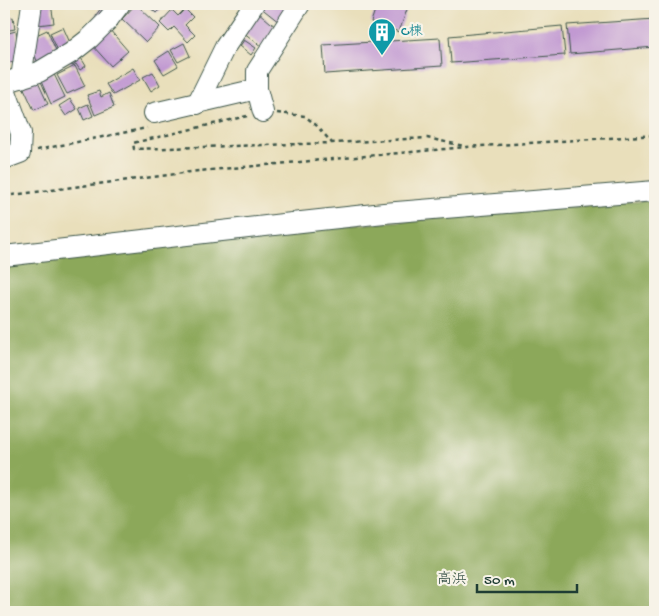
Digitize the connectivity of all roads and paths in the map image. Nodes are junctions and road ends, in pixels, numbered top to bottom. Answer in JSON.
{"nodes":[{"id":1,"x":32,"y":4,"type":"edge"},
{"id":2,"x":120,"y":4,"type":"edge"},
{"id":3,"x":254,"y":4,"type":"edge"},
{"id":4,"x":300,"y":4,"type":"edge"},
{"id":5,"x":9,"y":82,"type":"edge"},
{"id":6,"x":257,"y":89,"type":"junction"},
{"id":7,"x":197,"y":104,"type":"junction"},
{"id":8,"x":267,"y":112,"type":"junction"},
{"id":9,"x":152,"y":120,"type":"joint"},
{"id":10,"x":655,"y":135,"type":"edge"},
{"id":11,"x":332,"y":143,"type":"junction"},
{"id":12,"x":467,"y":147,"type":"junction"},
{"id":13,"x":12,"y":156,"type":"edge"},
{"id":14,"x":655,"y":191,"type":"edge"},
{"id":15,"x":4,"y":196,"type":"edge"},
{"id":16,"x":4,"y":256,"type":"edge"}],
"edges":[{"from":1,"to":5,"type":"street"},
{"from":2,"to":5,"type":"street"},
{"from":3,"to":7,"type":"street"},
{"from":4,"to":6,"type":"street"},
{"from":5,"to":13,"type":"street"},
{"from":6,"to":7,"type":"street"},
{"from":6,"to":8,"type":"street"},
{"from":7,"to":9,"type":"street"},
{"from":8,"to":11,"type":"path"},
{"from":8,"to":11,"type":"path"},
{"from":9,"to":13,"type":"path"},
{"from":10,"to":12,"type":"path"},
{"from":11,"to":12,"type":"path"},
{"from":12,"to":15,"type":"path"},
{"from":14,"to":16,"type":"street"}]}
